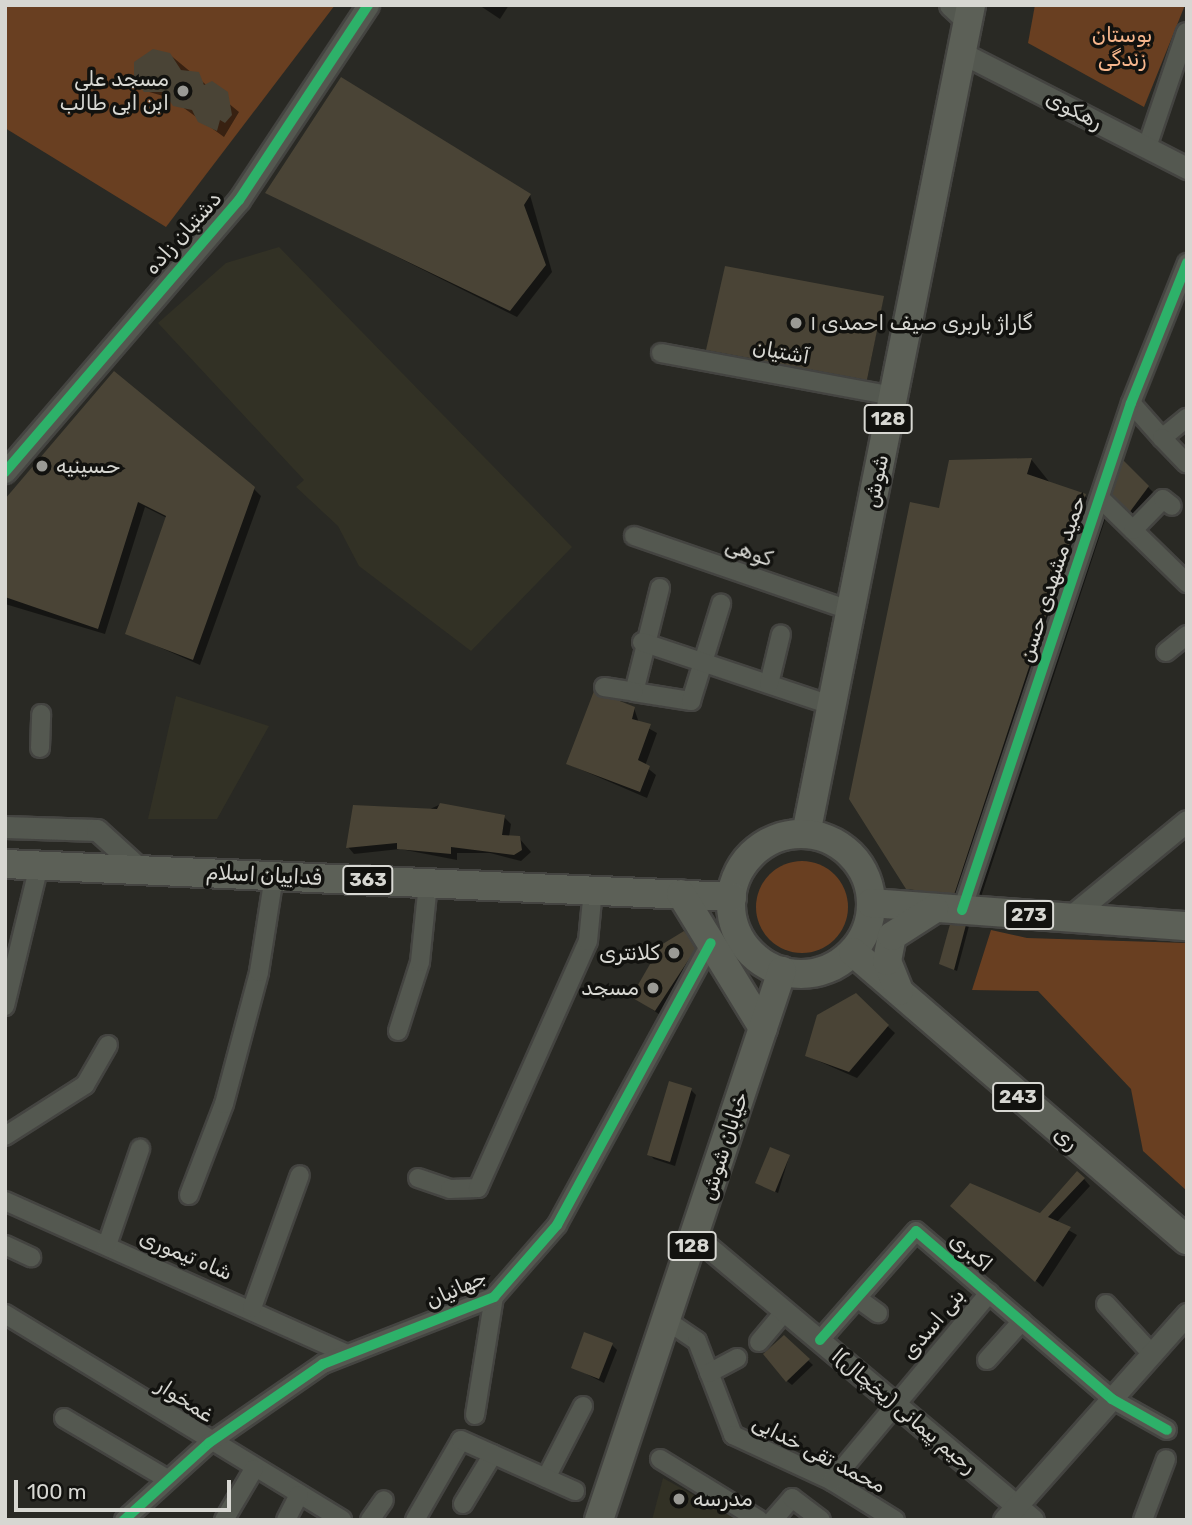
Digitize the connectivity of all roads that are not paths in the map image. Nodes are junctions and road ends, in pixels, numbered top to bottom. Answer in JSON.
{"nodes":[{"id":1,"x":368,"y":5,"type":"edge"},
{"id":2,"x":963,"y":11,"type":"edge"},
{"id":3,"x":1186,"y":32,"type":"edge"},
{"id":4,"x":962,"y":53,"type":"junction"},
{"id":5,"x":1147,"y":147,"type":"junction"},
{"id":6,"x":1187,"y":168,"type":"edge"},
{"id":7,"x":1187,"y":263,"type":"edge"},
{"id":8,"x":661,"y":354,"type":"dead end"},
{"id":9,"x":893,"y":396,"type":"junction"},
{"id":10,"x":1131,"y":402,"type":"junction"},
{"id":11,"x":1187,"y":418,"type":"edge"},
{"id":12,"x":1162,"y":438,"type":"junction"},
{"id":13,"x":1186,"y":463,"type":"edge"},
{"id":14,"x":5,"y":472,"type":"edge"},
{"id":15,"x":1100,"y":498,"type":"junction"},
{"id":16,"x":1172,"y":506,"type":"dead end"},
{"id":17,"x":1133,"y":530,"type":"junction"},
{"id":18,"x":634,"y":536,"type":"dead end"},
{"id":19,"x":1187,"y":583,"type":"edge"},
{"id":20,"x":660,"y":587,"type":"dead end"},
{"id":21,"x":721,"y":604,"type":"dead end"},
{"id":22,"x":849,"y":610,"type":"junction"},
{"id":23,"x":781,"y":634,"type":"dead end"},
{"id":24,"x":1187,"y":635,"type":"edge"},
{"id":25,"x":642,"y":642,"type":"junction"},
{"id":26,"x":1166,"y":652,"type":"dead end"},
{"id":27,"x":700,"y":661,"type":"junction"},
{"id":28,"x":769,"y":684,"type":"junction"},
{"id":29,"x":604,"y":687,"type":"dead end"},
{"id":30,"x":634,"y":692,"type":"junction"},
{"id":31,"x":830,"y":705,"type":"junction"},
{"id":32,"x":41,"y":714,"type":"dead end"},
{"id":33,"x":40,"y":748,"type":"dead end"},
{"id":34,"x":1187,"y":821,"type":"edge"},
{"id":35,"x":5,"y":827,"type":"edge"},
{"id":36,"x":806,"y":834,"type":"junction"},
{"id":37,"x":5,"y":864,"type":"edge"},
{"id":38,"x":40,"y":866,"type":"junction"},
{"id":39,"x":141,"y":870,"type":"junction"},
{"id":40,"x":274,"y":876,"type":"junction"},
{"id":41,"x":428,"y":883,"type":"junction"},
{"id":42,"x":593,"y":890,"type":"junction"},
{"id":43,"x":681,"y":894,"type":"junction"},
{"id":44,"x":732,"y":897,"type":"junction"},
{"id":45,"x":871,"y":903,"type":"junction"},
{"id":46,"x":949,"y":909,"type":"junction"},
{"id":47,"x":1070,"y":917,"type":"junction"},
{"id":48,"x":1187,"y":926,"type":"edge"},
{"id":49,"x":711,"y":943,"type":"junction"},
{"id":50,"x":853,"y":952,"type":"junction"},
{"id":51,"x":782,"y":971,"type":"junction"},
{"id":52,"x":906,"y":1002,"type":"junction"},
{"id":53,"x":5,"y":1006,"type":"edge"},
{"id":54,"x":763,"y":1028,"type":"junction"},
{"id":55,"x":398,"y":1031,"type":"dead end"},
{"id":56,"x":108,"y":1045,"type":"dead end"},
{"id":57,"x":5,"y":1136,"type":"edge"},
{"id":58,"x":140,"y":1149,"type":"dead end"},
{"id":59,"x":300,"y":1175,"type":"dead end"},
{"id":60,"x":418,"y":1178,"type":"dead end"},
{"id":61,"x":189,"y":1195,"type":"dead end"},
{"id":62,"x":5,"y":1201,"type":"edge"},
{"id":63,"x":695,"y":1236,"type":"junction"},
{"id":64,"x":1187,"y":1240,"type":"edge"},
{"id":65,"x":5,"y":1245,"type":"edge"},
{"id":66,"x":107,"y":1245,"type":"junction"},
{"id":67,"x":31,"y":1257,"type":"dead end"},
{"id":68,"x":989,"y":1293,"type":"junction"},
{"id":69,"x":494,"y":1297,"type":"junction"},
{"id":70,"x":857,"y":1298,"type":"junction"},
{"id":71,"x":1106,"y":1304,"type":"dead end"},
{"id":72,"x":252,"y":1308,"type":"junction"},
{"id":73,"x":785,"y":1311,"type":"junction"},
{"id":74,"x":878,"y":1313,"type":"dead end"},
{"id":75,"x":5,"y":1314,"type":"edge"},
{"id":76,"x":1187,"y":1314,"type":"edge"},
{"id":77,"x":666,"y":1320,"type":"junction"},
{"id":78,"x":1021,"y":1321,"type":"junction"},
{"id":79,"x":820,"y":1340,"type":"junction"},
{"id":80,"x":759,"y":1342,"type":"dead end"},
{"id":81,"x":347,"y":1354,"type":"junction"},
{"id":82,"x":1152,"y":1354,"type":"junction"},
{"id":83,"x":737,"y":1357,"type":"dead end"},
{"id":84,"x":987,"y":1360,"type":"dead end"},
{"id":85,"x":709,"y":1373,"type":"junction"},
{"id":86,"x":1112,"y":1399,"type":"junction"},
{"id":87,"x":895,"y":1404,"type":"junction"},
{"id":88,"x":583,"y":1406,"type":"dead end"},
{"id":89,"x":475,"y":1415,"type":"dead end"},
{"id":90,"x":64,"y":1418,"type":"dead end"},
{"id":91,"x":1167,"y":1430,"type":"dead end"},
{"id":92,"x":209,"y":1443,"type":"junction"},
{"id":93,"x":493,"y":1454,"type":"junction"},
{"id":94,"x":660,"y":1459,"type":"dead end"},
{"id":95,"x":1166,"y":1459,"type":"dead end"},
{"id":96,"x":254,"y":1469,"type":"junction"},
{"id":97,"x":546,"y":1478,"type":"junction"},
{"id":98,"x":167,"y":1479,"type":"junction"},
{"id":99,"x":832,"y":1481,"type":"junction"},
{"id":100,"x":575,"y":1491,"type":"dead end"},
{"id":101,"x":299,"y":1495,"type":"junction"},
{"id":102,"x":384,"y":1500,"type":"dead end"},
{"id":103,"x":463,"y":1504,"type":"dead end"},
{"id":104,"x":1010,"y":1512,"type":"edge"},
{"id":105,"x":760,"y":1519,"type":"edge"},
{"id":106,"x":124,"y":1520,"type":"edge"},
{"id":107,"x":224,"y":1520,"type":"edge"},
{"id":108,"x":286,"y":1520,"type":"edge"},
{"id":109,"x":342,"y":1520,"type":"edge"},
{"id":110,"x":370,"y":1520,"type":"edge"},
{"id":111,"x":415,"y":1520,"type":"edge"},
{"id":112,"x":599,"y":1520,"type":"edge"},
{"id":113,"x":821,"y":1520,"type":"edge"},
{"id":114,"x":895,"y":1520,"type":"edge"},
{"id":115,"x":1033,"y":1520,"type":"edge"},
{"id":116,"x":1143,"y":1520,"type":"edge"}],
"edges":[{"from":1,"to":14,"type":"street","name":"دشتبان زاده"},
{"from":2,"to":4,"type":"main road","name":"شوش","number":"128"},
{"from":3,"to":5,"type":"street"},
{"from":4,"to":5,"type":"street","name":"رهکوی"},
{"from":4,"to":9,"type":"main road","name":"شوش","number":"128"},
{"from":5,"to":6,"type":"street","name":"رهکوی"},
{"from":7,"to":10,"type":"street","name":"حمید مشهدی حسن"},
{"from":8,"to":9,"type":"street","name":"آشتیان"},
{"from":9,"to":22,"type":"main road","name":"شوش","number":"128"},
{"from":10,"to":12,"type":"street"},
{"from":10,"to":15,"type":"street","name":"حمید مشهدی حسن"},
{"from":11,"to":12,"type":"street"},
{"from":12,"to":13,"type":"street"},
{"from":15,"to":17,"type":"street"},
{"from":15,"to":46,"type":"street","name":"حمید مشهدی حسن"},
{"from":16,"to":17,"type":"street"},
{"from":17,"to":19,"type":"street"},
{"from":18,"to":22,"type":"street","name":"کوهی"},
{"from":20,"to":25,"type":"street"},
{"from":21,"to":27,"type":"street"},
{"from":22,"to":31,"type":"main road","name":"شوش","number":"128"},
{"from":23,"to":28,"type":"street"},
{"from":24,"to":26,"type":"street"},
{"from":25,"to":27,"type":"street"},
{"from":25,"to":30,"type":"street"},
{"from":27,"to":28,"type":"street"},
{"from":27,"to":30,"type":"street"},
{"from":28,"to":31,"type":"street"},
{"from":29,"to":30,"type":"street"},
{"from":31,"to":36,"type":"main road","name":"شوش","number":"128"},
{"from":32,"to":33,"type":"street"},
{"from":34,"to":47,"type":"street"},
{"from":35,"to":39,"type":"street"},
{"from":36,"to":44,"type":"main road"},
{"from":36,"to":45,"type":"main road"},
{"from":37,"to":38,"type":"main road","name":"فداییان اسلام","number":"363"},
{"from":38,"to":39,"type":"main road","name":"فداییان اسلام","number":"363"},
{"from":38,"to":53,"type":"street"},
{"from":39,"to":40,"type":"main road","name":"فداییان اسلام","number":"363"},
{"from":40,"to":41,"type":"main road","name":"فداییان اسلام","number":"363"},
{"from":40,"to":61,"type":"street"},
{"from":41,"to":42,"type":"main road","name":"فداییان اسلام","number":"363"},
{"from":41,"to":55,"type":"street"},
{"from":42,"to":43,"type":"main road","name":"فداییان اسلام","number":"363"},
{"from":42,"to":60,"type":"street"},
{"from":43,"to":44,"type":"main road","name":"فداییان اسلام","number":"363"},
{"from":43,"to":49,"type":"main road"},
{"from":44,"to":51,"type":"main road"},
{"from":45,"to":46,"type":"main road","number":"273"},
{"from":45,"to":50,"type":"main road"},
{"from":46,"to":47,"type":"main road","number":"273"},
{"from":46,"to":52,"type":"main road"},
{"from":47,"to":48,"type":"main road","number":"273"},
{"from":49,"to":54,"type":"main road"},
{"from":49,"to":69,"type":"street","name":"جهانیان"},
{"from":50,"to":51,"type":"main road"},
{"from":50,"to":52,"type":"main road","name":"ری","number":"243"},
{"from":51,"to":54,"type":"main road","name":"خیابان شوش","number":"128"},
{"from":52,"to":64,"type":"main road","name":"ری","number":"243"},
{"from":54,"to":63,"type":"main road","name":"خیابان شوش","number":"128"},
{"from":56,"to":57,"type":"street"},
{"from":58,"to":66,"type":"street"},
{"from":59,"to":72,"type":"street"},
{"from":62,"to":66,"type":"street","name":"شاه تیموری"},
{"from":63,"to":73,"type":"street","name":"رحیم پیمانی (یخچال)ا"},
{"from":63,"to":77,"type":"main road","name":"خیابان شوش","number":"128"},
{"from":65,"to":67,"type":"street"},
{"from":66,"to":72,"type":"street","name":"شاه تیموری"},
{"from":68,"to":70,"type":"street","name":"اکبری"},
{"from":68,"to":78,"type":"street","name":"اکبری"},
{"from":68,"to":87,"type":"street","name":"بنی اسدی"},
{"from":69,"to":81,"type":"street","name":"جهانیان"},
{"from":69,"to":89,"type":"street","name":"جهانیان"},
{"from":70,"to":74,"type":"street"},
{"from":70,"to":79,"type":"street","name":"اکبری"},
{"from":71,"to":82,"type":"street"},
{"from":72,"to":81,"type":"street","name":"شاه تیموری"},
{"from":73,"to":79,"type":"street","name":"رحیم پیمانی (یخچال)ا"},
{"from":73,"to":80,"type":"street"},
{"from":75,"to":92,"type":"street","name":"غمخوار"},
{"from":76,"to":82,"type":"street"},
{"from":77,"to":85,"type":"street","name":"محمد تقی خدایی"},
{"from":77,"to":112,"type":"main road","name":"خیابان شوش","number":"128"},
{"from":78,"to":84,"type":"street"},
{"from":78,"to":86,"type":"street","name":"اکبری"},
{"from":79,"to":87,"type":"street","name":"رحیم پیمانی (یخچال)ا"},
{"from":81,"to":92,"type":"street","name":"جهانیان"},
{"from":82,"to":86,"type":"street"},
{"from":83,"to":85,"type":"street"},
{"from":85,"to":99,"type":"street","name":"محمد تقی خدایی"},
{"from":86,"to":91,"type":"street","name":"اکبری"},
{"from":86,"to":104,"type":"street"},
{"from":87,"to":99,"type":"street","name":"بنی اسدی"},
{"from":87,"to":104,"type":"street","name":"رحیم پیمانی (یخچال)ا"},
{"from":88,"to":97,"type":"street"},
{"from":90,"to":98,"type":"street"},
{"from":92,"to":96,"type":"street","name":"غمخوار"},
{"from":92,"to":98,"type":"street","name":"جهانیان"},
{"from":93,"to":97,"type":"street"},
{"from":93,"to":103,"type":"street"},
{"from":93,"to":111,"type":"street"},
{"from":94,"to":105,"type":"street"},
{"from":95,"to":116,"type":"street"},
{"from":96,"to":101,"type":"street","name":"غمخوار"},
{"from":96,"to":107,"type":"street"},
{"from":97,"to":100,"type":"street"},
{"from":98,"to":106,"type":"street","name":"جهانیان"},
{"from":99,"to":114,"type":"street","name":"محمد تقی خدایی"},
{"from":101,"to":108,"type":"street"},
{"from":101,"to":109,"type":"street","name":"غمخوار"},
{"from":102,"to":110,"type":"street"},
{"from":104,"to":115,"type":"street","name":"رحیم پیمانی (یخچال)ا"},
{"from":105,"to":113,"type":"street"}]}
